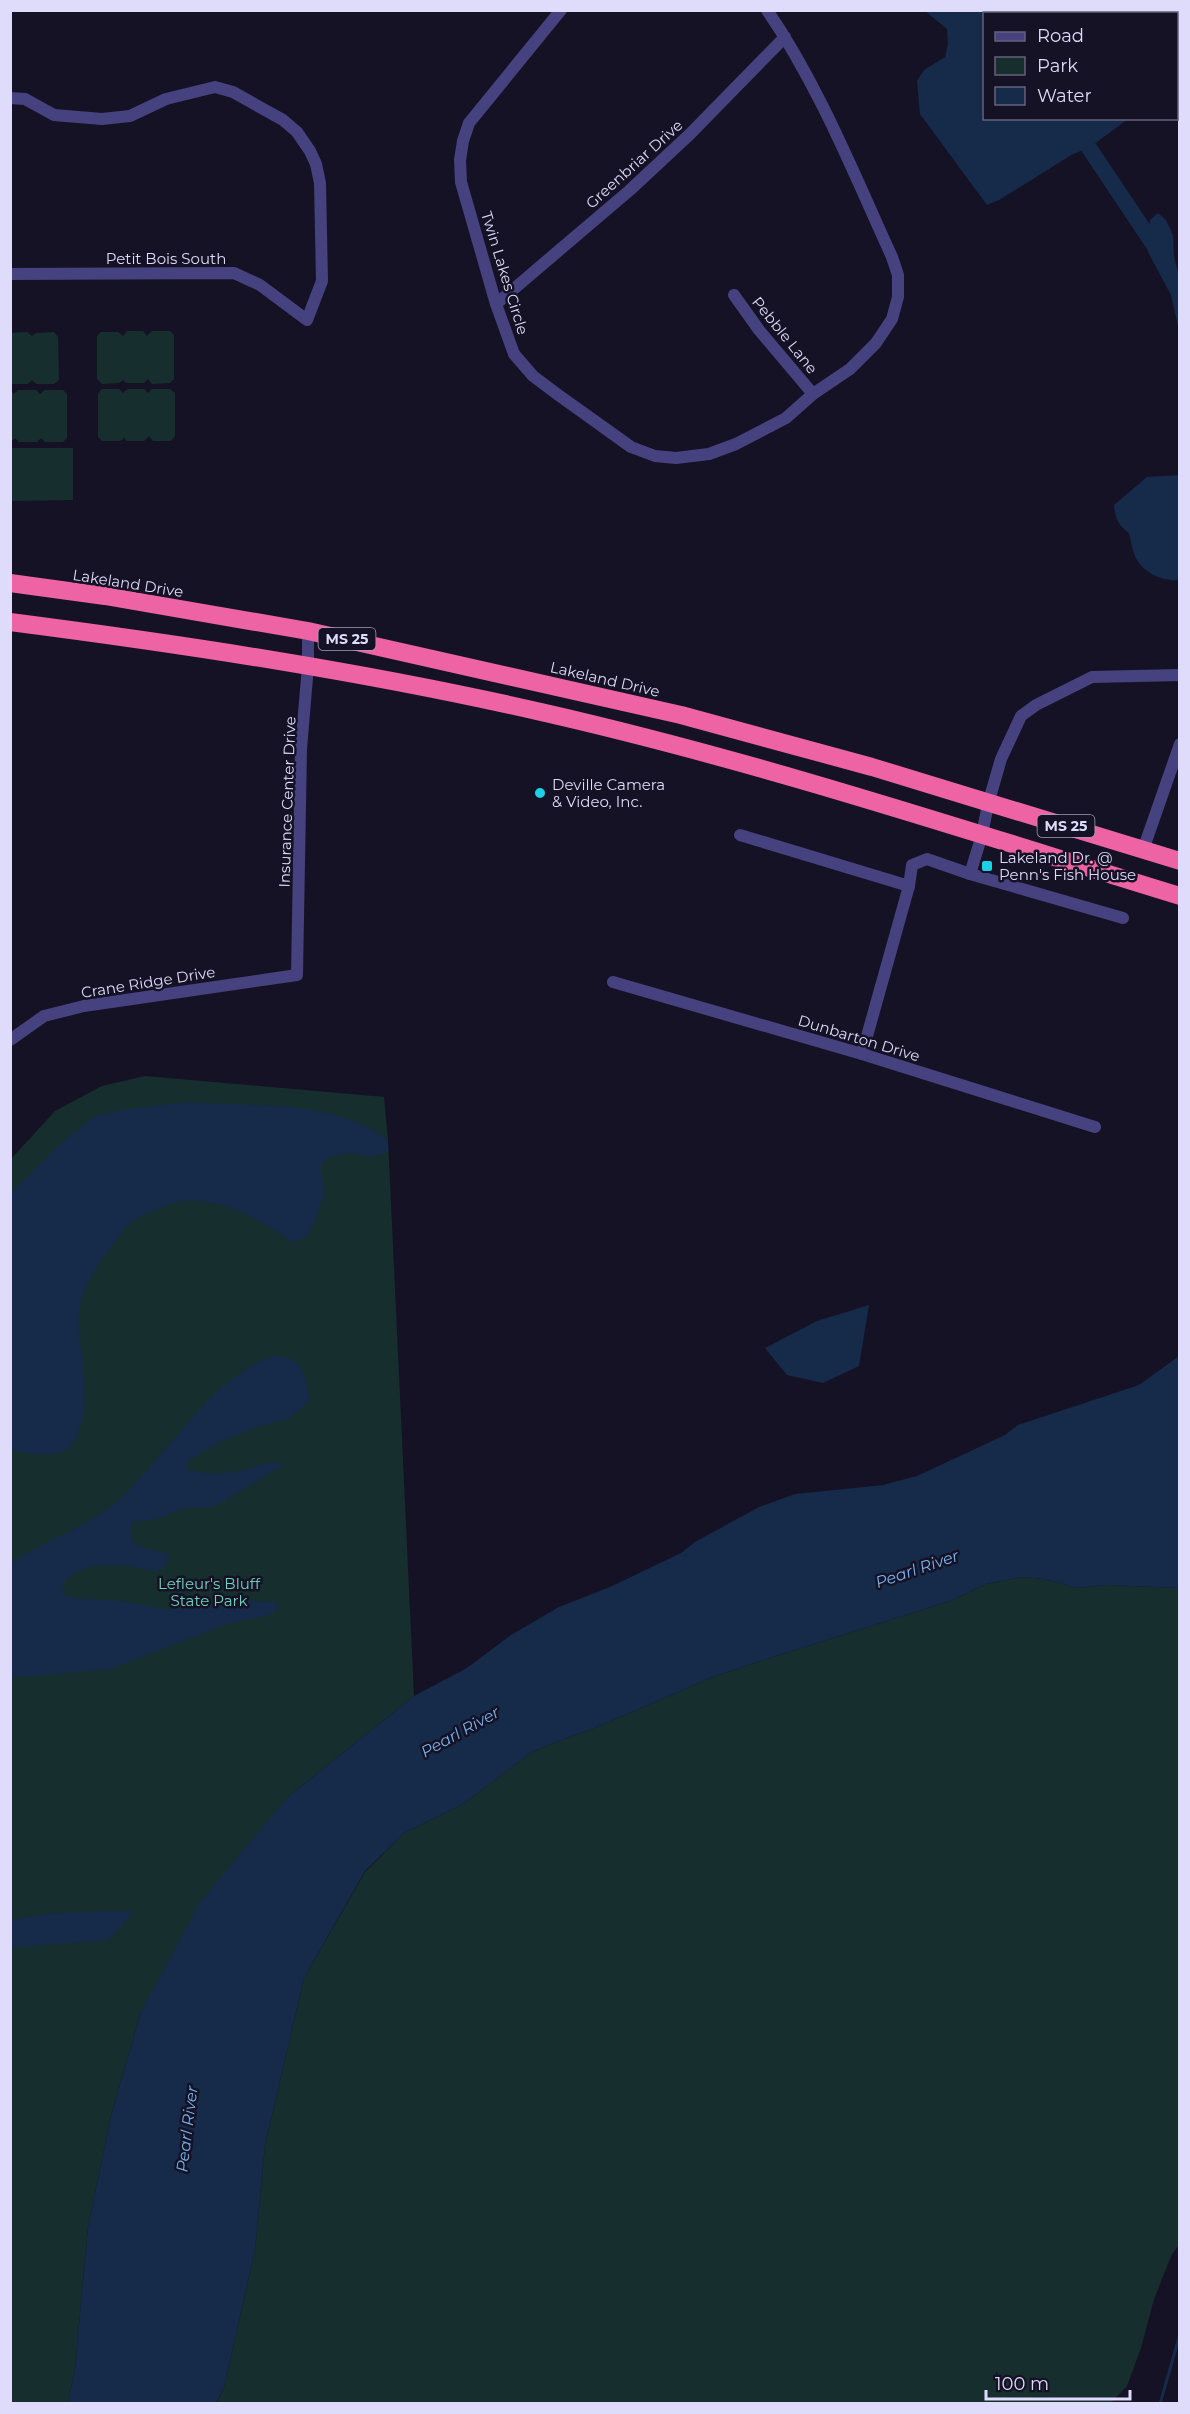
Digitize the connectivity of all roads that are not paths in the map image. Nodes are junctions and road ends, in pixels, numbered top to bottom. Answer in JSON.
{"nodes":[{"id":1,"x":561,"y":10,"type":"edge"},
{"id":2,"x":767,"y":10,"type":"edge"},
{"id":3,"x":785,"y":37,"type":"junction"},
{"id":4,"x":10,"y":98,"type":"edge"},
{"id":5,"x":10,"y":274,"type":"edge"},
{"id":6,"x":734,"y":295,"type":"dead end"},
{"id":7,"x":496,"y":304,"type":"junction"},
{"id":8,"x":813,"y":394,"type":"junction"},
{"id":9,"x":10,"y":583,"type":"edge"},
{"id":10,"x":10,"y":622,"type":"edge"},
{"id":11,"x":308,"y":631,"type":"junction"},
{"id":12,"x":308,"y":666,"type":"junction"},
{"id":13,"x":1179,"y":675,"type":"edge"},
{"id":14,"x":1162,"y":677,"type":"junction"},
{"id":15,"x":1179,"y":684,"type":"edge"},
{"id":16,"x":1179,"y":744,"type":"edge"},
{"id":17,"x":988,"y":804,"type":"junction"},
{"id":18,"x":740,"y":835,"type":"dead end"},
{"id":19,"x":982,"y":835,"type":"junction"},
{"id":20,"x":1143,"y":850,"type":"junction"},
{"id":21,"x":1179,"y":861,"type":"edge"},
{"id":22,"x":970,"y":874,"type":"junction"},
{"id":23,"x":909,"y":886,"type":"junction"},
{"id":24,"x":1179,"y":896,"type":"edge"},
{"id":25,"x":1124,"y":918,"type":"dead end"},
{"id":26,"x":297,"y":975,"type":"joint"},
{"id":27,"x":613,"y":982,"type":"dead end"},
{"id":28,"x":10,"y":1040,"type":"edge"},
{"id":29,"x":862,"y":1054,"type":"junction"},
{"id":30,"x":1095,"y":1127,"type":"dead end"}],
"edges":[{"from":1,"to":7,"type":"street","name":"Twin Lakes Circle"},
{"from":2,"to":3,"type":"street","name":"Twin Lakes Circle"},
{"from":3,"to":7,"type":"street","name":"Greenbriar Drive"},
{"from":3,"to":8,"type":"street","name":"Twin Lakes Circle"},
{"from":4,"to":5,"type":"street","name":"Petit Bois South"},
{"from":6,"to":8,"type":"street","name":"Pebble Lane"},
{"from":7,"to":8,"type":"street","name":"Twin Lakes Circle"},
{"from":9,"to":11,"type":"highway","name":"Lakeland Drive","number":"MS 25"},
{"from":10,"to":12,"type":"highway","number":"MS 25"},
{"from":11,"to":12,"type":"street","name":"Insurance Center Drive"},
{"from":11,"to":17,"type":"highway","name":"Lakeland Drive","number":"MS 25"},
{"from":12,"to":19,"type":"highway","number":"MS 25"},
{"from":12,"to":26,"type":"street","name":"Insurance Center Drive"},
{"from":13,"to":14,"type":"street"},
{"from":14,"to":15,"type":"street"},
{"from":14,"to":17,"type":"street"},
{"from":16,"to":20,"type":"street"},
{"from":17,"to":19,"type":"street"},
{"from":17,"to":20,"type":"highway","name":"Lakeland Drive","number":"MS 25"},
{"from":18,"to":23,"type":"street"},
{"from":19,"to":22,"type":"street"},
{"from":19,"to":24,"type":"highway","number":"MS 25"},
{"from":20,"to":21,"type":"highway","name":"Lakeland Drive","number":"MS 25"},
{"from":22,"to":23,"type":"street"},
{"from":22,"to":25,"type":"street"},
{"from":23,"to":29,"type":"street"},
{"from":26,"to":28,"type":"street","name":"Crane Ridge Drive"},
{"from":27,"to":29,"type":"street","name":"Dunbarton Drive"},
{"from":29,"to":30,"type":"street","name":"Dunbarton Drive"}]}
